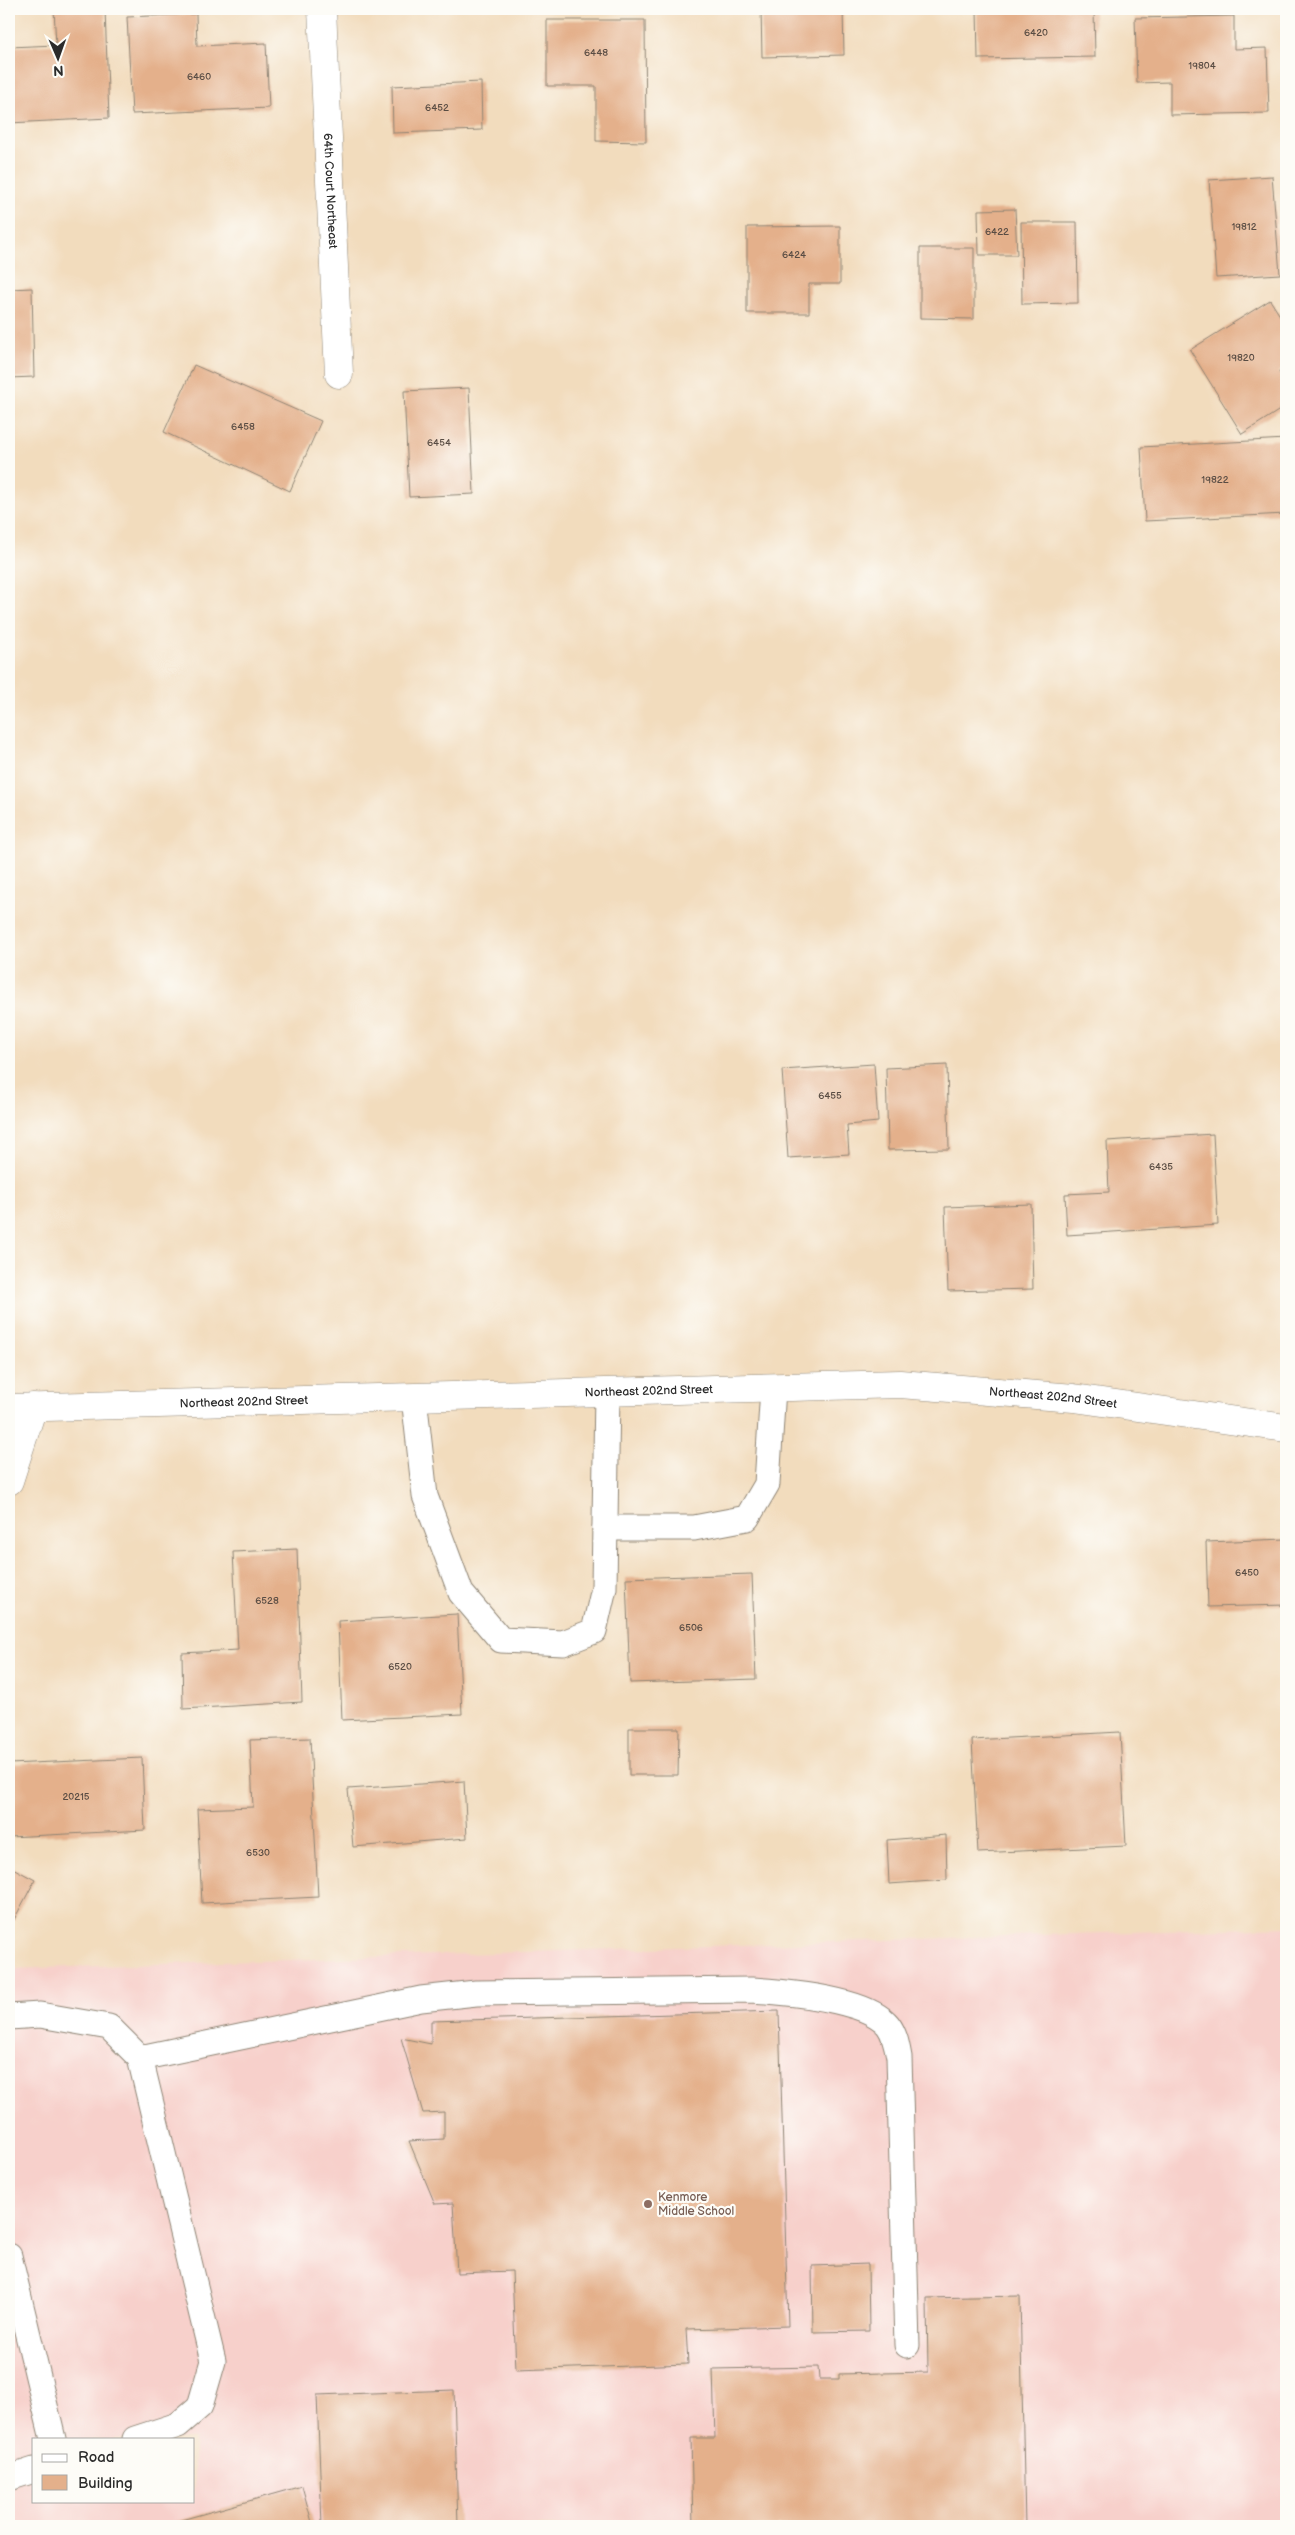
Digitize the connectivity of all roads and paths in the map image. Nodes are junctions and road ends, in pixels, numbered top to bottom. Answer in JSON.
{"nodes":[{"id":1,"x":322,"y":9,"type":"edge"},
{"id":2,"x":339,"y":374,"type":"dead end"},
{"id":3,"x":773,"y":1388,"type":"junction"},
{"id":4,"x":607,"y":1392,"type":"junction"},
{"id":5,"x":414,"y":1397,"type":"junction"},
{"id":6,"x":21,"y":1408,"type":"edge"},
{"id":7,"x":1286,"y":1428,"type":"edge"},
{"id":8,"x":9,"y":1481,"type":"edge"},
{"id":9,"x":605,"y":1528,"type":"junction"},
{"id":10,"x":9,"y":2017,"type":"edge"},
{"id":11,"x":140,"y":2058,"type":"junction"},
{"id":12,"x":9,"y":2256,"type":"edge"},
{"id":13,"x":907,"y":2346,"type":"dead end"},
{"id":14,"x":53,"y":2438,"type":"edge"},
{"id":15,"x":138,"y":2438,"type":"edge"},
{"id":16,"x":32,"y":2471,"type":"edge"},
{"id":17,"x":9,"y":2478,"type":"edge"}],
"edges":[{"from":1,"to":2,"type":"street","name":"64th Court Northeast"},
{"from":3,"to":4,"type":"street","name":"Northeast 202nd Street"},
{"from":3,"to":7,"type":"street","name":"Northeast 202nd Street"},
{"from":3,"to":9,"type":"lane"},
{"from":4,"to":5,"type":"street","name":"Northeast 202nd Street"},
{"from":4,"to":9,"type":"lane"},
{"from":5,"to":6,"type":"street","name":"Northeast 202nd Street"},
{"from":5,"to":9,"type":"lane"},
{"from":6,"to":8,"type":"street"},
{"from":10,"to":11,"type":"lane"},
{"from":11,"to":13,"type":"lane"},
{"from":11,"to":15,"type":"lane"},
{"from":12,"to":14,"type":"lane"},
{"from":16,"to":17,"type":"lane"}]}
